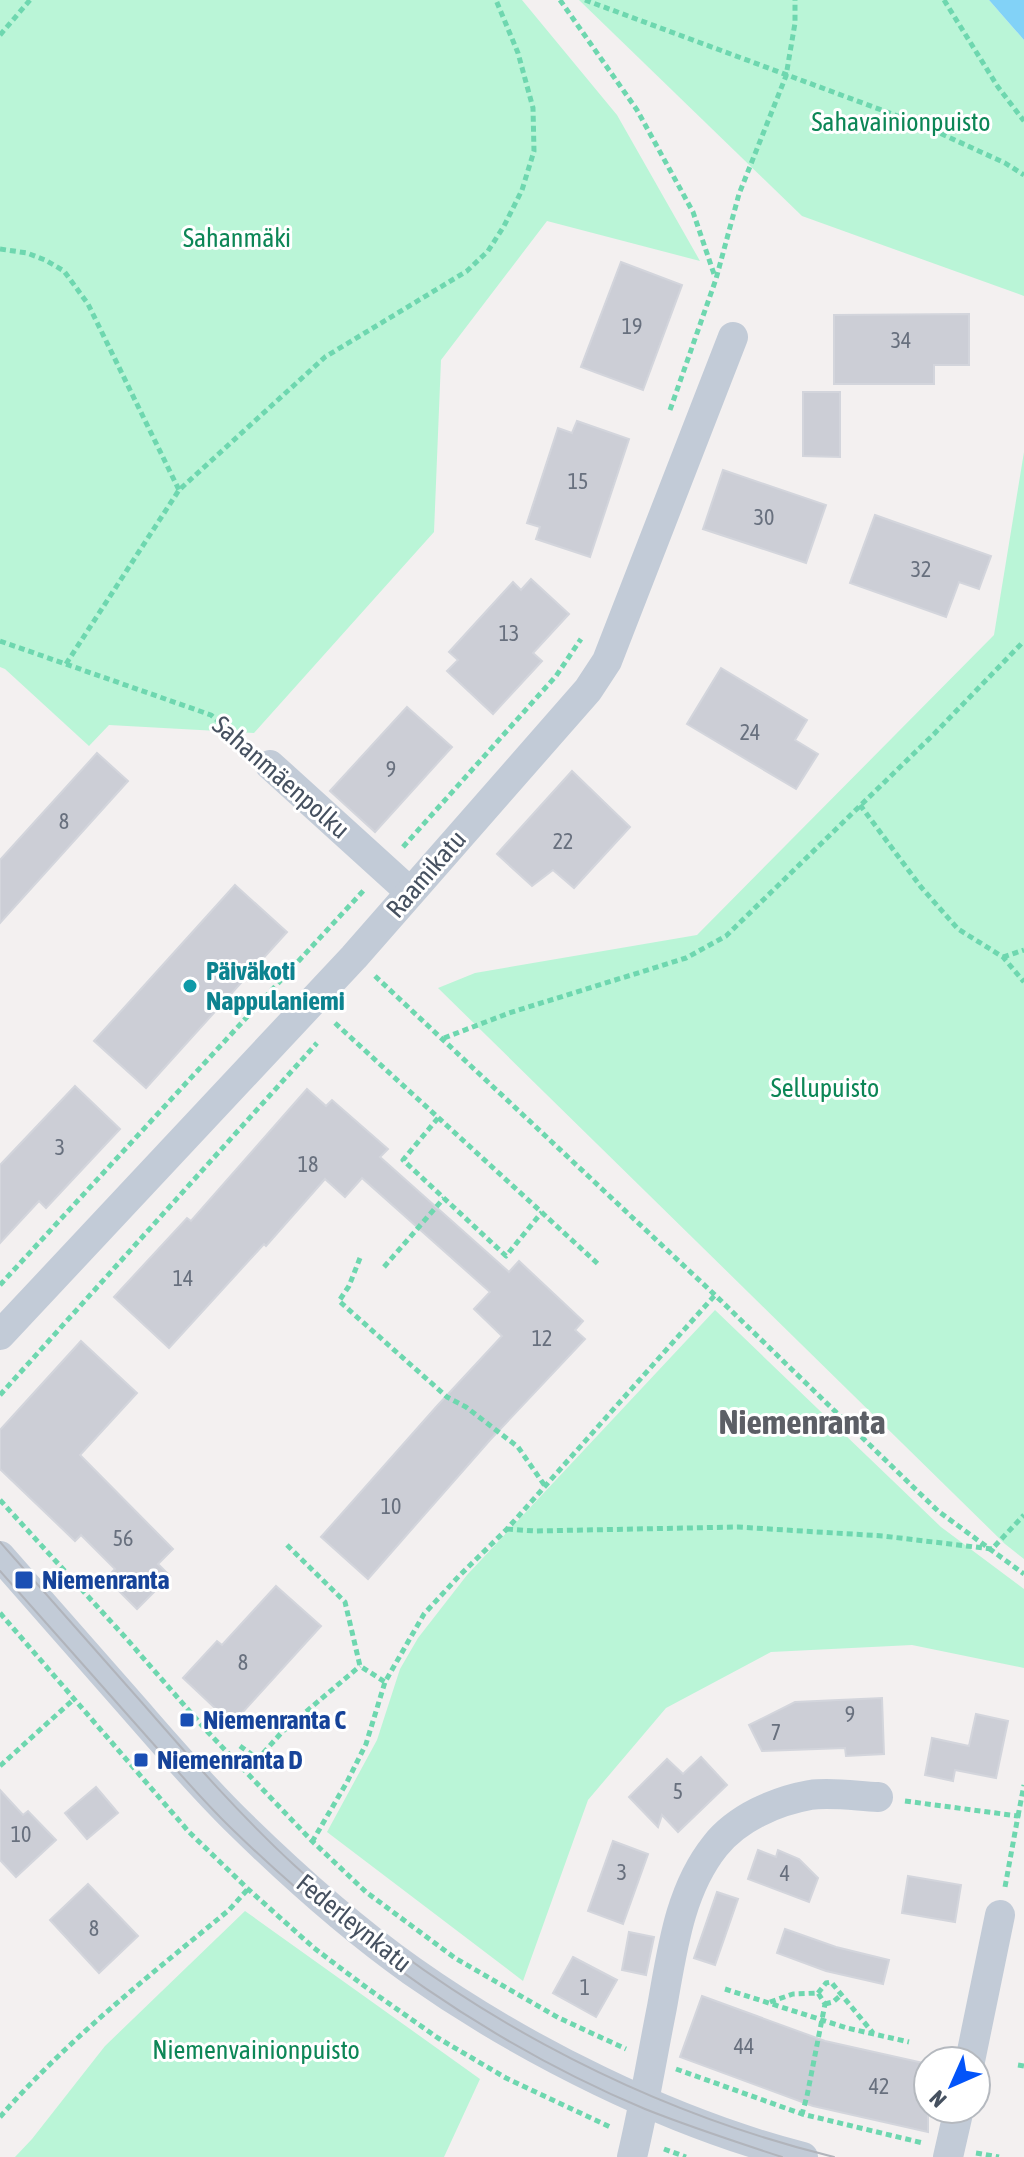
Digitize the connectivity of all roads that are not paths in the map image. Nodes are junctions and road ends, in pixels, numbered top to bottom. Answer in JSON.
{"nodes":[{"id":1,"x":733,"y":337,"type":"dead end"},
{"id":2,"x":270,"y":765,"type":"road end"},
{"id":3,"x":410,"y":892,"type":"junction"},
{"id":4,"x":0,"y":1335,"type":"edge"},
{"id":5,"x":0,"y":1556,"type":"edge"},
{"id":6,"x":878,"y":1797,"type":"road end"},
{"id":7,"x":1000,"y":1915,"type":"road end"},
{"id":8,"x":973,"y":2045,"type":"edge"},
{"id":9,"x":644,"y":2101,"type":"junction"},
{"id":10,"x":955,"y":2125,"type":"edge"},
{"id":11,"x":949,"y":2153,"type":"edge"},
{"id":12,"x":632,"y":2157,"type":"edge"},
{"id":13,"x":803,"y":2157,"type":"edge"}],
"edges":[{"from":1,"to":3,"type":"street","name":"Raamikatu"},
{"from":2,"to":3,"type":"street","name":"Sahanmäenpolku"},
{"from":3,"to":4,"type":"street","name":"Raamikatu"},
{"from":5,"to":9,"type":"street","name":"Federleynkatu"},
{"from":6,"to":9,"type":"street"},
{"from":7,"to":8,"type":"street"},
{"from":9,"to":12,"type":"street"},
{"from":9,"to":13,"type":"street","name":"Federleynkatu"},
{"from":10,"to":11,"type":"street"}]}
